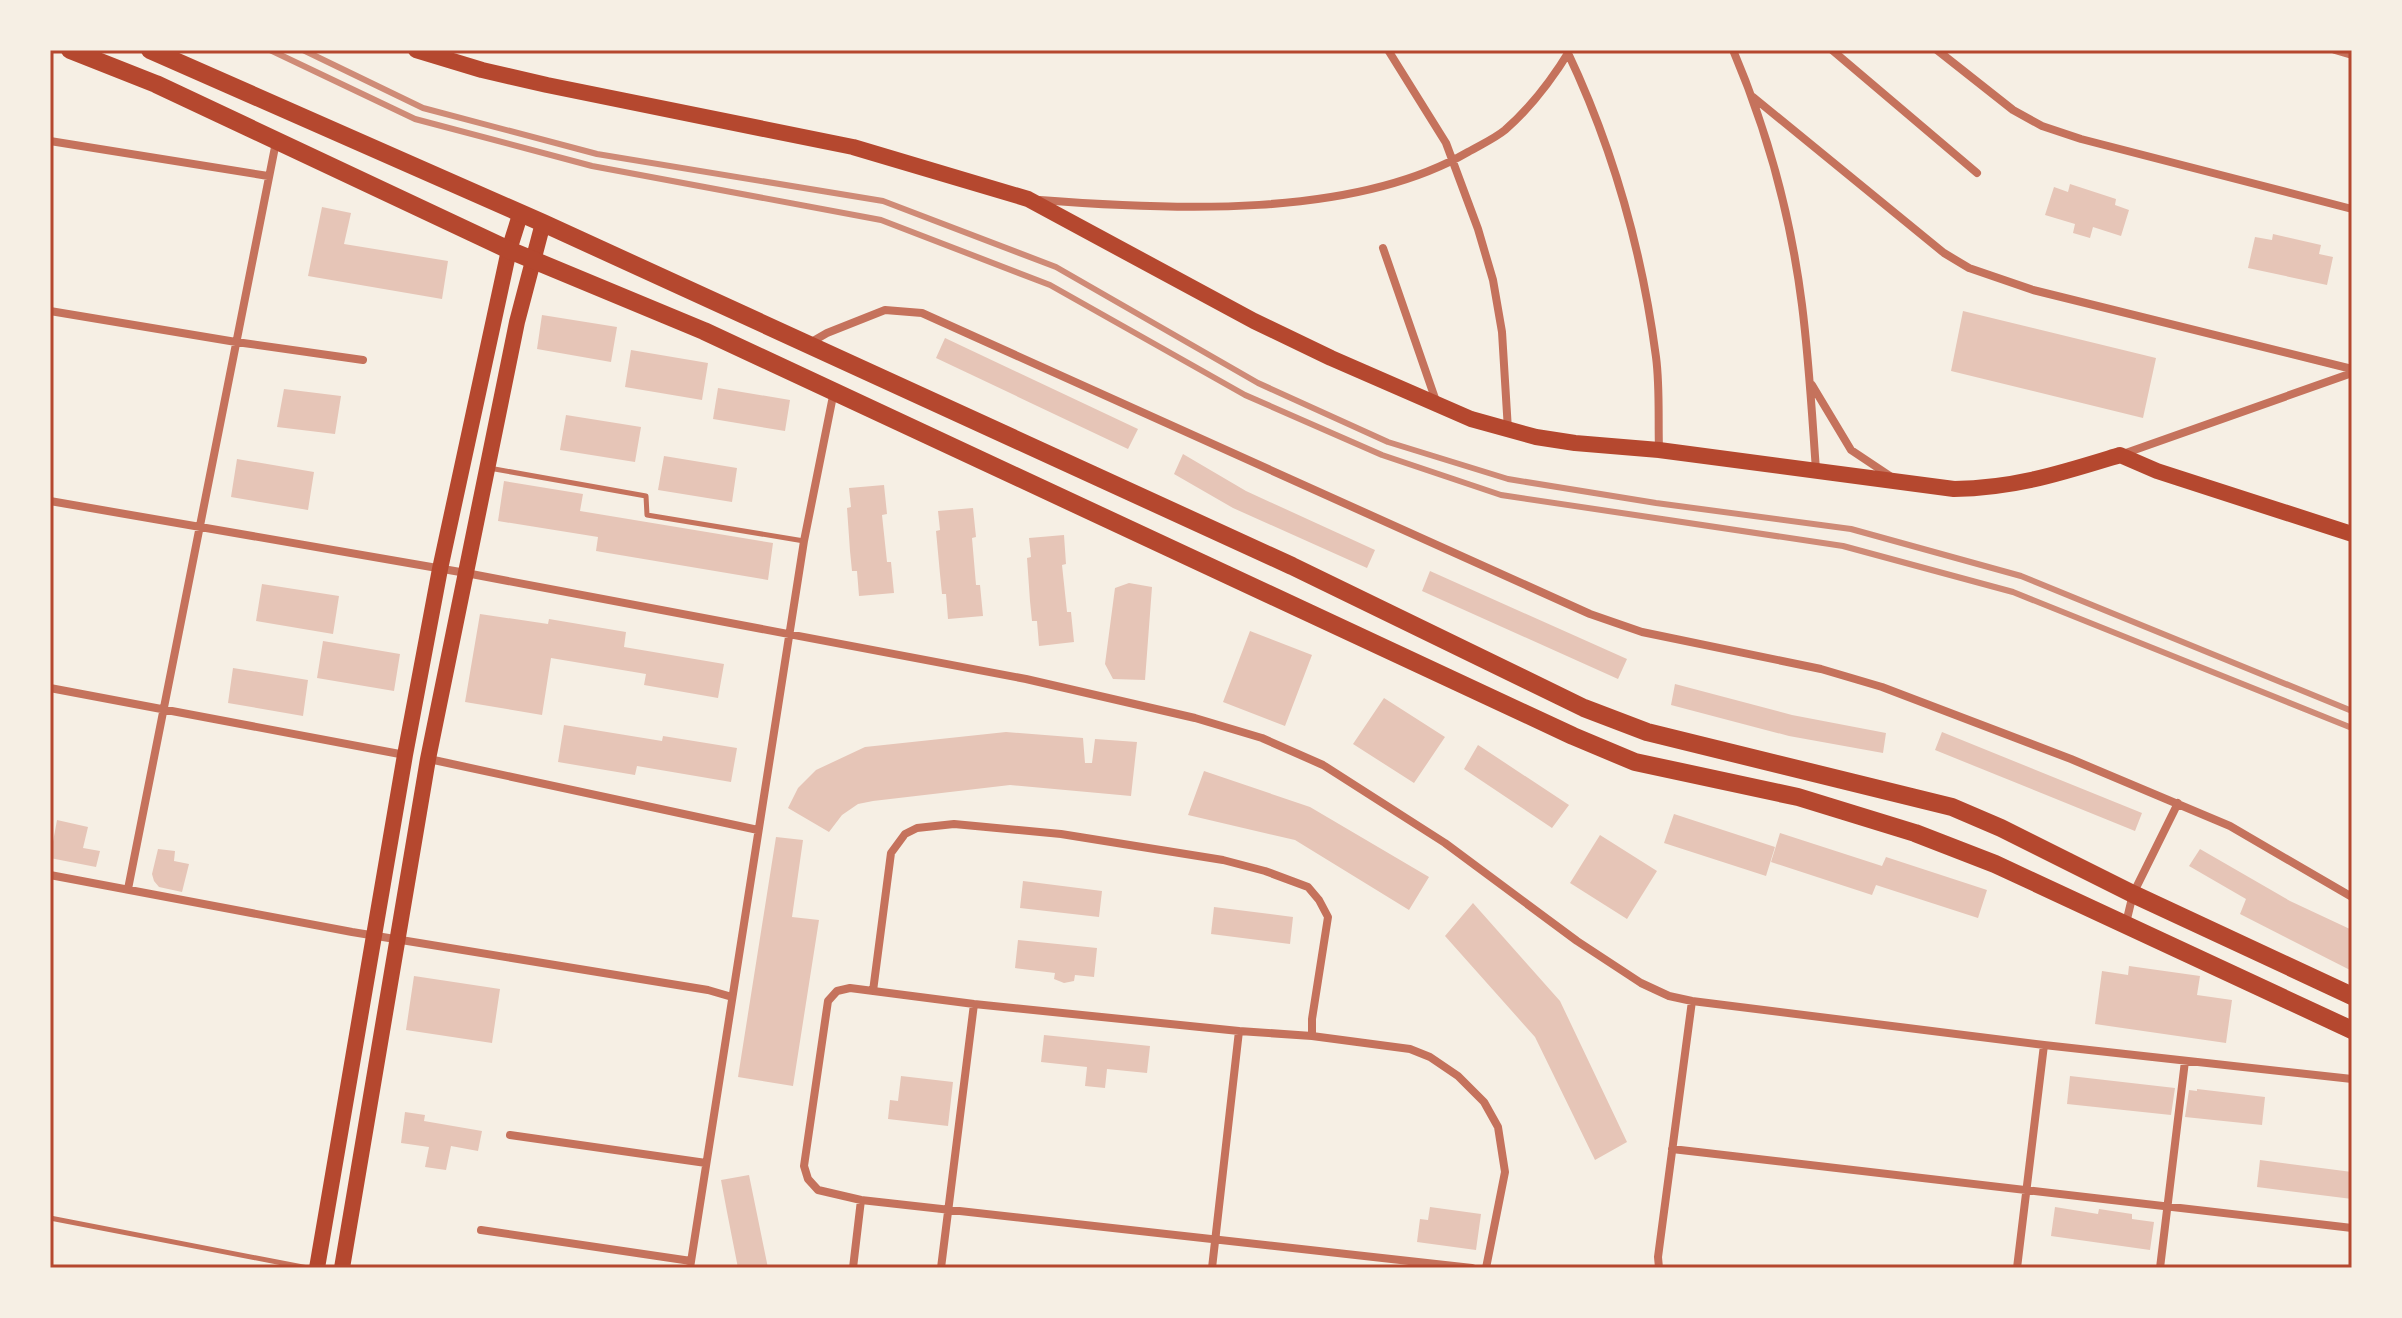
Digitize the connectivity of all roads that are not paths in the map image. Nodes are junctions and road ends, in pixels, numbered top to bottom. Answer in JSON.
{"nodes":[{"id":1,"x":70,"y":50,"type":"edge"},
{"id":2,"x":150,"y":50,"type":"edge"},
{"id":3,"x":416,"y":50,"type":"edge"},
{"id":4,"x":1388,"y":50,"type":"edge"},
{"id":5,"x":1733,"y":50,"type":"edge"},
{"id":6,"x":1832,"y":50,"type":"edge"},
{"id":7,"x":1937,"y":50,"type":"edge"},
{"id":8,"x":2335,"y":50,"type":"edge"},
{"id":9,"x":1568,"y":51,"type":"edge"},
{"id":10,"x":2352,"y":55,"type":"edge"},
{"id":11,"x":1753,"y":97,"type":"junction"},
{"id":12,"x":50,"y":141,"type":"edge"},
{"id":13,"x":276,"y":142,"type":"junction"},
{"id":14,"x":1454,"y":160,"type":"junction"},
{"id":15,"x":1977,"y":173,"type":"dead end"},
{"id":16,"x":268,"y":176,"type":"junction"},
{"id":17,"x":1028,"y":199,"type":"junction"},
{"id":18,"x":2352,"y":209,"type":"edge"},
{"id":19,"x":520,"y":215,"type":"junction"},
{"id":20,"x":543,"y":223,"type":"junction"},
{"id":21,"x":1383,"y":248,"type":"dead end"},
{"id":22,"x":509,"y":250,"type":"junction"},
{"id":23,"x":532,"y":260,"type":"junction"},
{"id":24,"x":50,"y":311,"type":"edge"},
{"id":25,"x":236,"y":342,"type":"junction"},
{"id":26,"x":807,"y":344,"type":"junction"},
{"id":27,"x":363,"y":360,"type":"dead end"},
{"id":28,"x":2352,"y":371,"type":"edge"},
{"id":29,"x":1810,"y":381,"type":"junction"},
{"id":30,"x":834,"y":391,"type":"junction"},
{"id":31,"x":1437,"y":405,"type":"junction"},
{"id":32,"x":1508,"y":430,"type":"junction"},
{"id":33,"x":1659,"y":450,"type":"junction"},
{"id":34,"x":2120,"y":455,"type":"junction"},
{"id":35,"x":486,"y":468,"type":"junction"},
{"id":36,"x":1816,"y":471,"type":"junction"},
{"id":37,"x":1901,"y":483,"type":"junction"},
{"id":38,"x":50,"y":501,"type":"edge"},
{"id":39,"x":199,"y":529,"type":"junction"},
{"id":40,"x":2352,"y":534,"type":"edge"},
{"id":41,"x":804,"y":541,"type":"junction"},
{"id":42,"x":440,"y":569,"type":"junction"},
{"id":43,"x":466,"y":573,"type":"junction"},
{"id":44,"x":789,"y":635,"type":"junction"},
{"id":45,"x":50,"y":688,"type":"edge"},
{"id":46,"x":163,"y":711,"type":"junction"},
{"id":47,"x":405,"y":755,"type":"junction"},
{"id":48,"x":428,"y":759,"type":"junction"},
{"id":49,"x":2178,"y":803,"type":"junction"},
{"id":50,"x":758,"y":830,"type":"junction"},
{"id":51,"x":50,"y":875,"type":"edge"},
{"id":52,"x":128,"y":889,"type":"junction"},
{"id":53,"x":2133,"y":894,"type":"junction"},
{"id":54,"x":2352,"y":897,"type":"edge"},
{"id":55,"x":2125,"y":926,"type":"junction"},
{"id":56,"x":372,"y":935,"type":"junction"},
{"id":57,"x":397,"y":939,"type":"junction"},
{"id":58,"x":873,"y":991,"type":"junction"},
{"id":59,"x":2352,"y":996,"type":"edge"},
{"id":60,"x":732,"y":997,"type":"junction"},
{"id":61,"x":1692,"y":1001,"type":"junction"},
{"id":62,"x":974,"y":1004,"type":"junction"},
{"id":63,"x":2352,"y":1030,"type":"edge"},
{"id":64,"x":1239,"y":1031,"type":"junction"},
{"id":65,"x":1312,"y":1036,"type":"junction"},
{"id":66,"x":2044,"y":1045,"type":"junction"},
{"id":67,"x":2185,"y":1061,"type":"junction"},
{"id":68,"x":2352,"y":1079,"type":"edge"},
{"id":69,"x":510,"y":1135,"type":"dead end"},
{"id":70,"x":1672,"y":1149,"type":"junction"},
{"id":71,"x":706,"y":1163,"type":"junction"},
{"id":72,"x":2026,"y":1189,"type":"junction"},
{"id":73,"x":861,"y":1200,"type":"junction"},
{"id":74,"x":2168,"y":1206,"type":"junction"},
{"id":75,"x":949,"y":1211,"type":"junction"},
{"id":76,"x":50,"y":1218,"type":"edge"},
{"id":77,"x":2352,"y":1228,"type":"edge"},
{"id":78,"x":481,"y":1230,"type":"dead end"},
{"id":79,"x":1215,"y":1241,"type":"junction"},
{"id":80,"x":690,"y":1265,"type":"edge"},
{"id":81,"x":308,"y":1268,"type":"edge"},
{"id":82,"x":317,"y":1268,"type":"edge"},
{"id":83,"x":342,"y":1268,"type":"edge"},
{"id":84,"x":853,"y":1268,"type":"edge"},
{"id":85,"x":941,"y":1268,"type":"edge"},
{"id":86,"x":1212,"y":1268,"type":"edge"},
{"id":87,"x":1472,"y":1268,"type":"edge"},
{"id":88,"x":1486,"y":1268,"type":"edge"},
{"id":89,"x":1659,"y":1268,"type":"edge"},
{"id":90,"x":2017,"y":1268,"type":"edge"},
{"id":91,"x":2160,"y":1268,"type":"edge"}],
"edges":[{"from":1,"to":13,"type":"main road"},
{"from":2,"to":19,"type":"main road"},
{"from":3,"to":17,"type":"main road"},
{"from":4,"to":14,"type":"street"},
{"from":5,"to":11,"type":"street"},
{"from":6,"to":15,"type":"street"},
{"from":7,"to":18,"type":"street"},
{"from":8,"to":10,"type":"street"},
{"from":9,"to":14,"type":"street"},
{"from":9,"to":33,"type":"street"},
{"from":11,"to":28,"type":"street"},
{"from":11,"to":29,"type":"street"},
{"from":12,"to":16,"type":"street"},
{"from":13,"to":16,"type":"street"},
{"from":13,"to":22,"type":"main road"},
{"from":14,"to":17,"type":"street"},
{"from":14,"to":32,"type":"street"},
{"from":16,"to":25,"type":"street"},
{"from":17,"to":31,"type":"main road"},
{"from":19,"to":20,"type":"main road"},
{"from":19,"to":22,"type":"main road"},
{"from":20,"to":23,"type":"main road"},
{"from":20,"to":26,"type":"main road"},
{"from":21,"to":31,"type":"street"},
{"from":22,"to":23,"type":"main road"},
{"from":22,"to":42,"type":"main road"},
{"from":23,"to":30,"type":"main road"},
{"from":23,"to":35,"type":"main road"},
{"from":24,"to":25,"type":"street"},
{"from":25,"to":27,"type":"street"},
{"from":25,"to":39,"type":"street"},
{"from":26,"to":49,"type":"street"},
{"from":26,"to":53,"type":"main road"},
{"from":28,"to":34,"type":"street"},
{"from":29,"to":36,"type":"street"},
{"from":29,"to":37,"type":"street"},
{"from":30,"to":41,"type":"street"},
{"from":30,"to":55,"type":"main road"},
{"from":31,"to":32,"type":"main road"},
{"from":32,"to":33,"type":"main road"},
{"from":33,"to":36,"type":"main road"},
{"from":34,"to":37,"type":"main road"},
{"from":34,"to":40,"type":"main road"},
{"from":35,"to":41,"type":"lane"},
{"from":35,"to":43,"type":"main road"},
{"from":36,"to":37,"type":"main road"},
{"from":38,"to":39,"type":"street"},
{"from":39,"to":42,"type":"street"},
{"from":39,"to":46,"type":"street"},
{"from":41,"to":44,"type":"street"},
{"from":42,"to":43,"type":"street"},
{"from":42,"to":47,"type":"main road"},
{"from":43,"to":44,"type":"street"},
{"from":43,"to":48,"type":"main road"},
{"from":44,"to":50,"type":"street"},
{"from":44,"to":61,"type":"street"},
{"from":45,"to":46,"type":"street"},
{"from":46,"to":47,"type":"street"},
{"from":46,"to":52,"type":"street"},
{"from":47,"to":56,"type":"main road"},
{"from":48,"to":50,"type":"street"},
{"from":48,"to":57,"type":"main road"},
{"from":49,"to":53,"type":"street"},
{"from":49,"to":54,"type":"street"},
{"from":50,"to":60,"type":"street"},
{"from":51,"to":52,"type":"street"},
{"from":52,"to":56,"type":"street"},
{"from":53,"to":55,"type":"street"},
{"from":53,"to":59,"type":"main road"},
{"from":55,"to":63,"type":"main road"},
{"from":56,"to":57,"type":"street"},
{"from":56,"to":82,"type":"main road"},
{"from":57,"to":60,"type":"street"},
{"from":57,"to":83,"type":"main road"},
{"from":58,"to":62,"type":"street"},
{"from":58,"to":65,"type":"street"},
{"from":58,"to":73,"type":"street"},
{"from":60,"to":71,"type":"street"},
{"from":61,"to":66,"type":"street"},
{"from":61,"to":70,"type":"street"},
{"from":62,"to":64,"type":"street"},
{"from":62,"to":75,"type":"street"},
{"from":64,"to":65,"type":"street"},
{"from":64,"to":79,"type":"street"},
{"from":65,"to":88,"type":"street"},
{"from":66,"to":67,"type":"street"},
{"from":66,"to":72,"type":"street"},
{"from":67,"to":68,"type":"street"},
{"from":67,"to":74,"type":"street"},
{"from":69,"to":71,"type":"street"},
{"from":70,"to":72,"type":"street"},
{"from":70,"to":89,"type":"street"},
{"from":71,"to":80,"type":"street"},
{"from":72,"to":74,"type":"street"},
{"from":72,"to":90,"type":"street"},
{"from":73,"to":75,"type":"street"},
{"from":73,"to":84,"type":"street"},
{"from":74,"to":77,"type":"street"},
{"from":74,"to":91,"type":"street"},
{"from":75,"to":79,"type":"street"},
{"from":75,"to":85,"type":"street"},
{"from":76,"to":81,"type":"lane"},
{"from":78,"to":80,"type":"street"},
{"from":79,"to":86,"type":"street"},
{"from":79,"to":87,"type":"street"}]}
